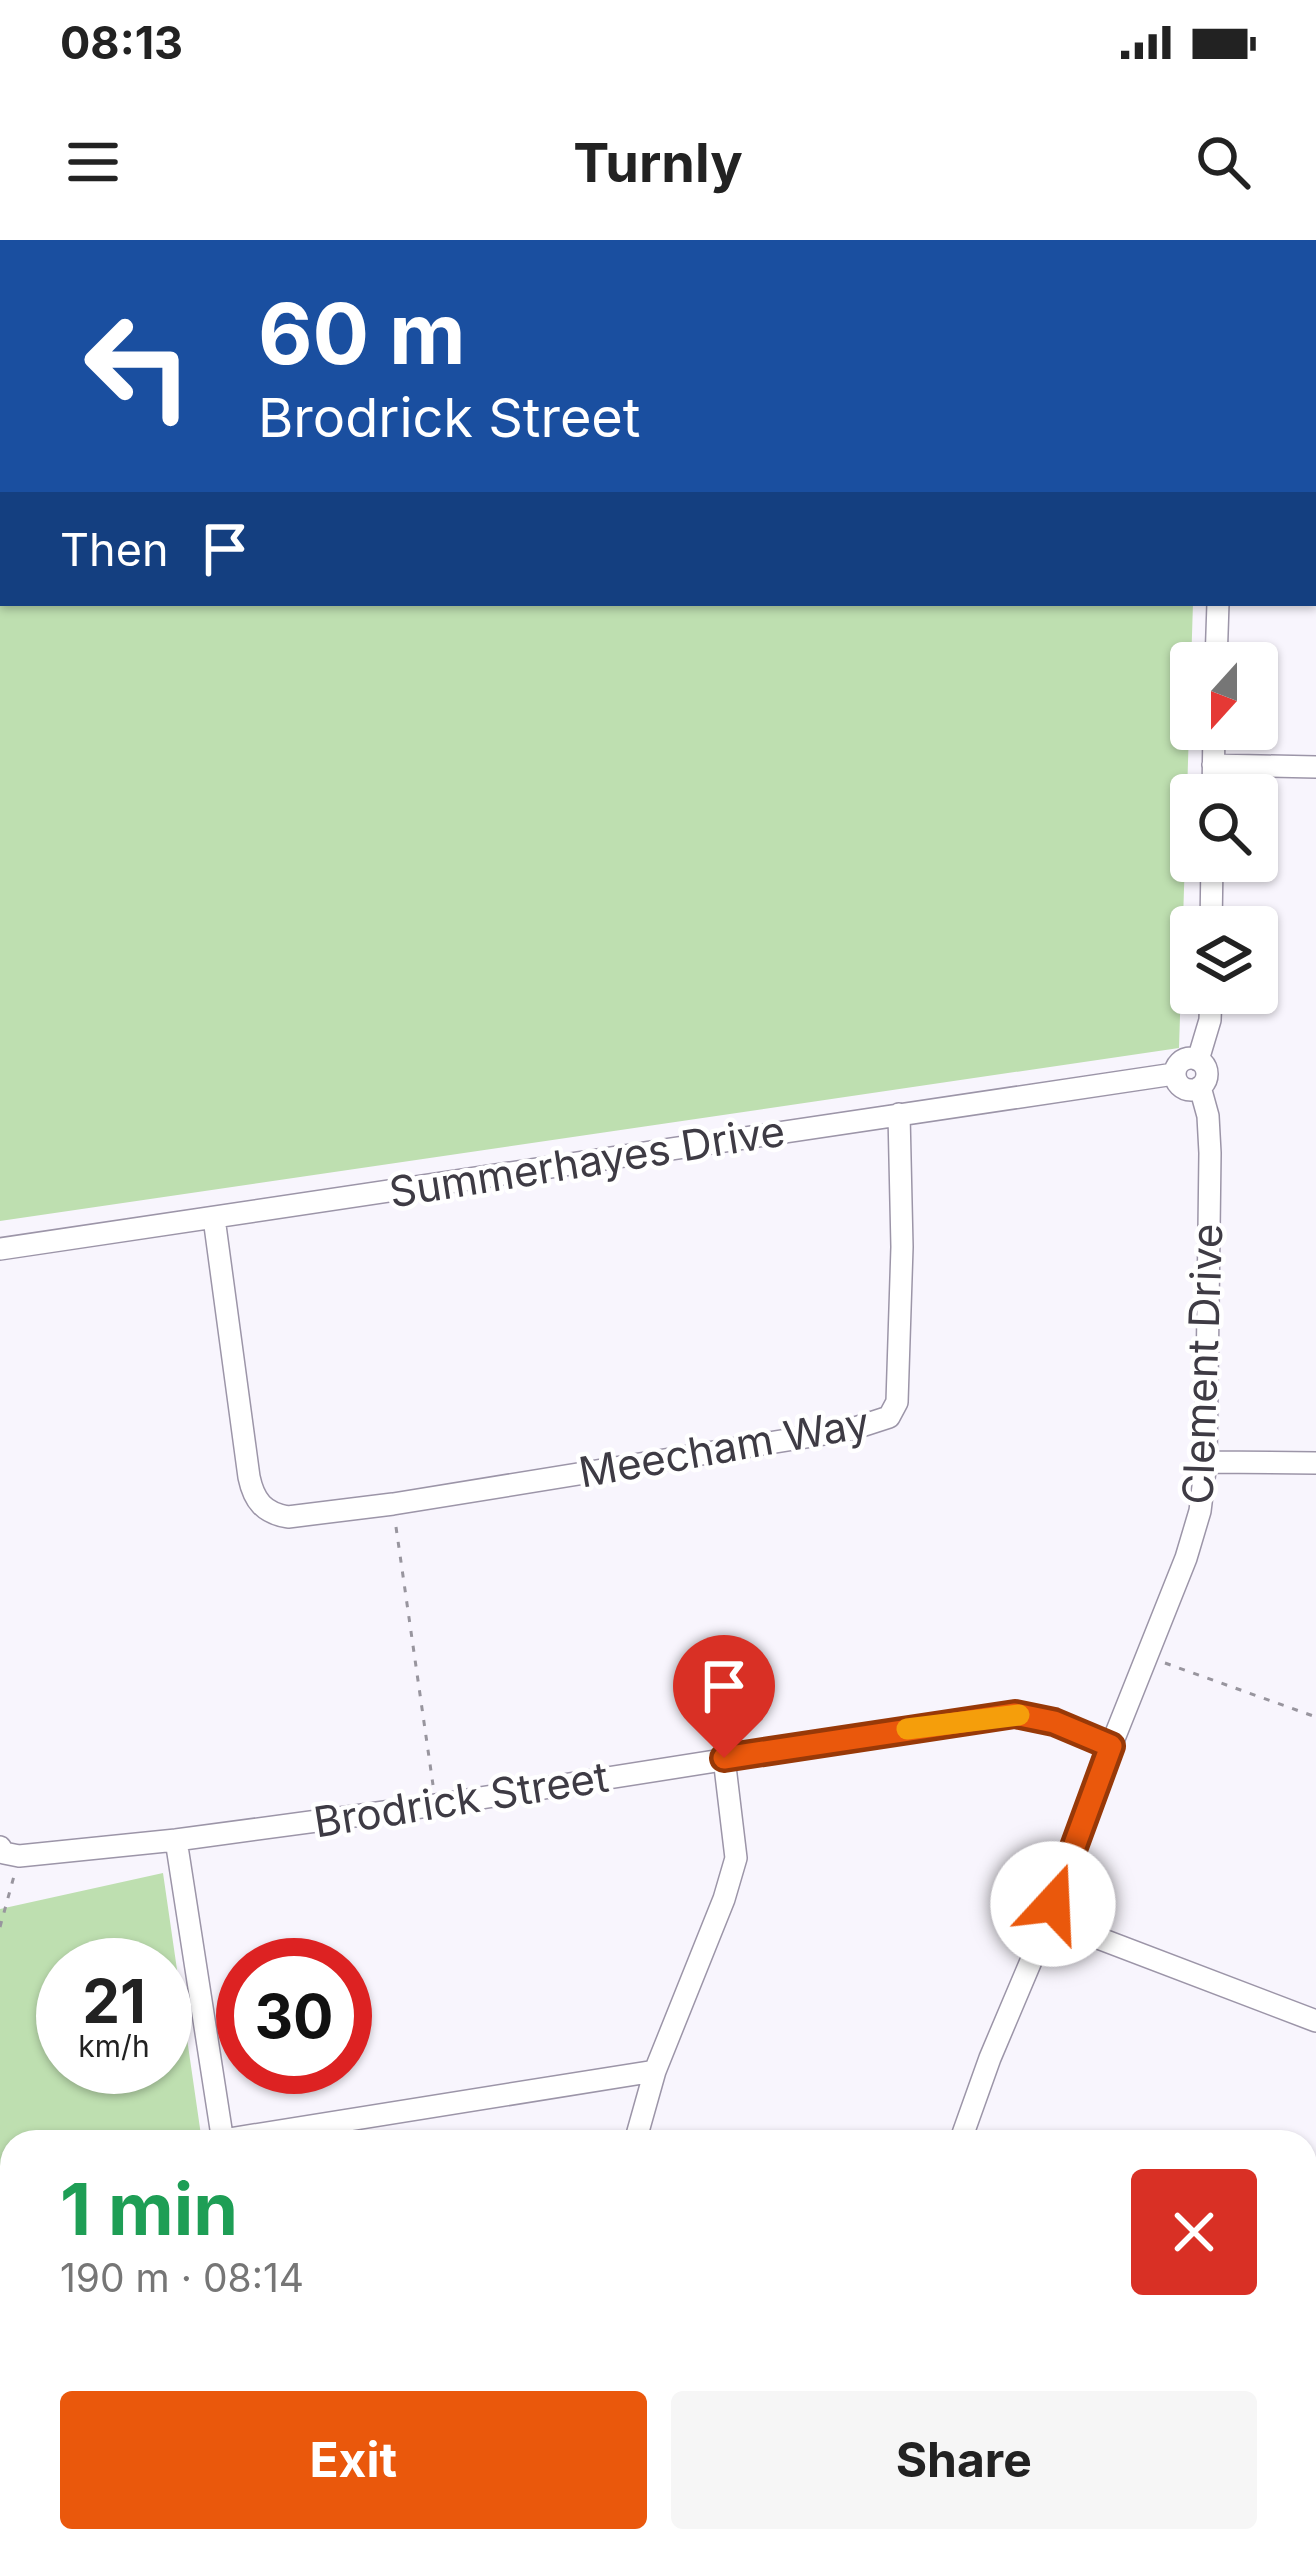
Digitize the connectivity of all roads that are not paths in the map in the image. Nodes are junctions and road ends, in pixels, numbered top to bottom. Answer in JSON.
{"nodes":[{"id":1,"x":1218,"y":606,"type":"edge"},
{"id":2,"x":1217,"y":642,"type":"edge"},
{"id":3,"x":1213,"y":750,"type":"edge"},
{"id":4,"x":1213,"y":765,"type":"junction"},
{"id":5,"x":1316,"y":766,"type":"edge"},
{"id":6,"x":1213,"y":774,"type":"edge"},
{"id":7,"x":1210,"y":1014,"type":"edge"},
{"id":8,"x":1198,"y":1060,"type":"junction"},
{"id":9,"x":1174,"y":1074,"type":"junction"},
{"id":10,"x":1200,"y":1087,"type":"junction"},
{"id":11,"x":899,"y":1114,"type":"junction"},
{"id":12,"x":214,"y":1217,"type":"junction"},
{"id":13,"x":0,"y":1249,"type":"edge"},
{"id":14,"x":1206,"y":1462,"type":"junction"},
{"id":15,"x":1316,"y":1463,"type":"edge"},
{"id":16,"x":261,"y":1506,"type":"junction"},
{"id":17,"x":245,"y":1524,"type":"dead end"},
{"id":18,"x":1111,"y":1746,"type":"junction"},
{"id":19,"x":724,"y":1758,"type":"junction"},
{"id":20,"x":176,"y":1840,"type":"junction"},
{"id":21,"x":9,"y":1852,"type":"edge"},
{"id":22,"x":1058,"y":1914,"type":"junction"},
{"id":23,"x":1316,"y":2021,"type":"edge"},
{"id":24,"x":655,"y":2071,"type":"junction"},
{"id":25,"x":350,"y":2120,"type":"junction"},
{"id":26,"x":221,"y":2130,"type":"edge"},
{"id":27,"x":290,"y":2130,"type":"edge"},
{"id":28,"x":357,"y":2130,"type":"edge"},
{"id":29,"x":638,"y":2130,"type":"edge"},
{"id":30,"x":964,"y":2130,"type":"edge"}],
"edges":[{"from":1,"to":2,"type":"street"},
{"from":3,"to":4,"type":"street"},
{"from":4,"to":5,"type":"street"},
{"from":4,"to":6,"type":"street"},
{"from":7,"to":8,"type":"street"},
{"from":8,"to":9,"type":"street"},
{"from":8,"to":10,"type":"street"},
{"from":9,"to":10,"type":"street"},
{"from":9,"to":11,"type":"street","name":"Summerhayes Drive"},
{"from":10,"to":14,"type":"street","name":"Clement Drive"},
{"from":11,"to":12,"type":"street","name":"Summerhayes Drive"},
{"from":11,"to":16,"type":"street","name":"Meecham Way"},
{"from":12,"to":13,"type":"street","name":"Summerhayes Drive"},
{"from":12,"to":16,"type":"street"},
{"from":14,"to":15,"type":"street"},
{"from":14,"to":18,"type":"street","name":"Clement Drive"},
{"from":16,"to":17,"type":"street"},
{"from":18,"to":19,"type":"street","name":"Brodrick Street"},
{"from":18,"to":22,"type":"street","name":"Clement Drive"},
{"from":19,"to":20,"type":"street","name":"Brodrick Street"},
{"from":19,"to":24,"type":"street"},
{"from":20,"to":21,"type":"street","name":"Brodrick Street"},
{"from":20,"to":26,"type":"street"},
{"from":22,"to":23,"type":"street"},
{"from":22,"to":30,"type":"street"},
{"from":24,"to":25,"type":"street"},
{"from":24,"to":29,"type":"street"},
{"from":25,"to":27,"type":"street"},
{"from":25,"to":28,"type":"street"}]}
